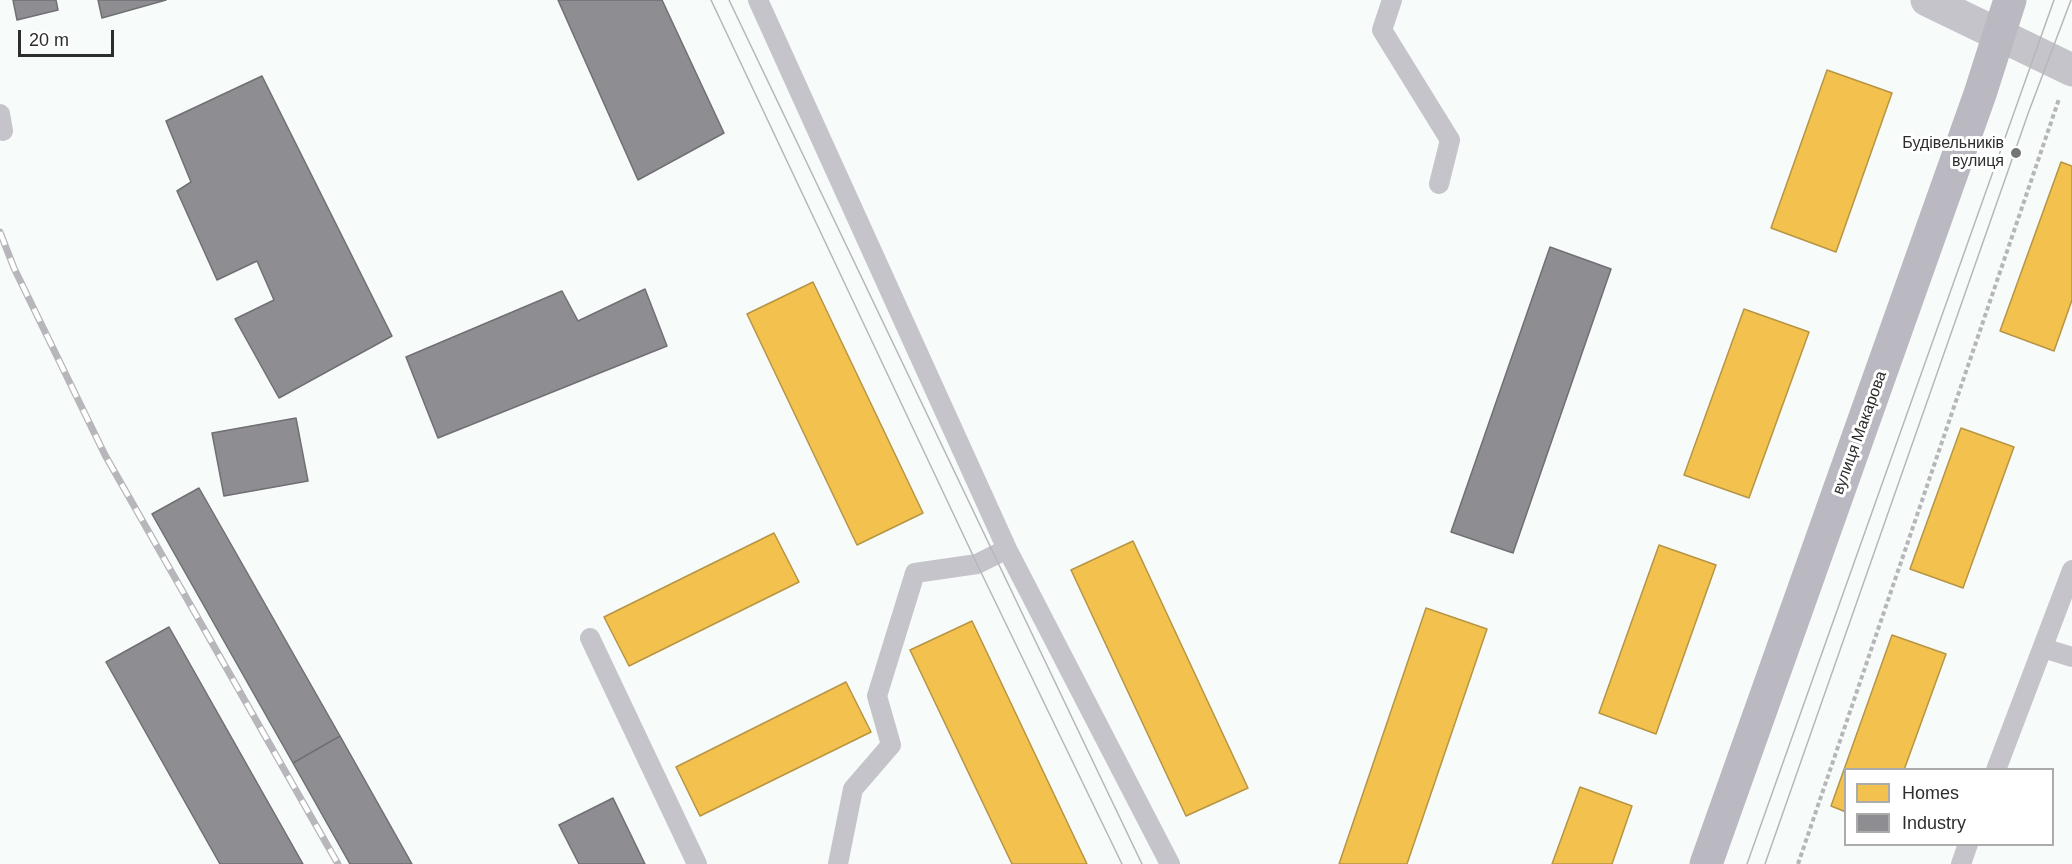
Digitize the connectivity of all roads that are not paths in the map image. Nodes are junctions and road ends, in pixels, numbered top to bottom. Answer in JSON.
{"nodes":[{"id":1,"x":758,"y":0,"type":"edge"},
{"id":2,"x":1392,"y":0,"type":"edge"},
{"id":3,"x":1927,"y":0,"type":"edge"},
{"id":4,"x":2010,"y":0,"type":"edge"},
{"id":5,"x":2000,"y":36,"type":"junction"},
{"id":6,"x":2071,"y":70,"type":"edge"},
{"id":7,"x":1439,"y":184,"type":"dead end"},
{"id":8,"x":1007,"y":549,"type":"junction"},
{"id":9,"x":2072,"y":570,"type":"edge"},
{"id":10,"x":590,"y":638,"type":"dead end"},
{"id":11,"x":2043,"y":648,"type":"junction"},
{"id":12,"x":2072,"y":657,"type":"edge"},
{"id":13,"x":1997,"y":768,"type":"edge"},
{"id":14,"x":1967,"y":846,"type":"edge"},
{"id":15,"x":697,"y":864,"type":"edge"},
{"id":16,"x":838,"y":864,"type":"edge"},
{"id":17,"x":1170,"y":864,"type":"edge"},
{"id":18,"x":1706,"y":864,"type":"edge"},
{"id":19,"x":1961,"y":864,"type":"edge"}],
"edges":[{"from":1,"to":8,"type":"lane"},
{"from":2,"to":7,"type":"lane"},
{"from":3,"to":5,"type":"street"},
{"from":4,"to":5,"type":"main road","name":"вулиця Макарова"},
{"from":5,"to":6,"type":"street"},
{"from":5,"to":18,"type":"main road","name":"вулиця Макарова"},
{"from":8,"to":16,"type":"lane"},
{"from":8,"to":17,"type":"lane"},
{"from":9,"to":11,"type":"lane"},
{"from":10,"to":15,"type":"lane"},
{"from":11,"to":12,"type":"lane"},
{"from":11,"to":13,"type":"lane"},
{"from":14,"to":19,"type":"lane"}]}
